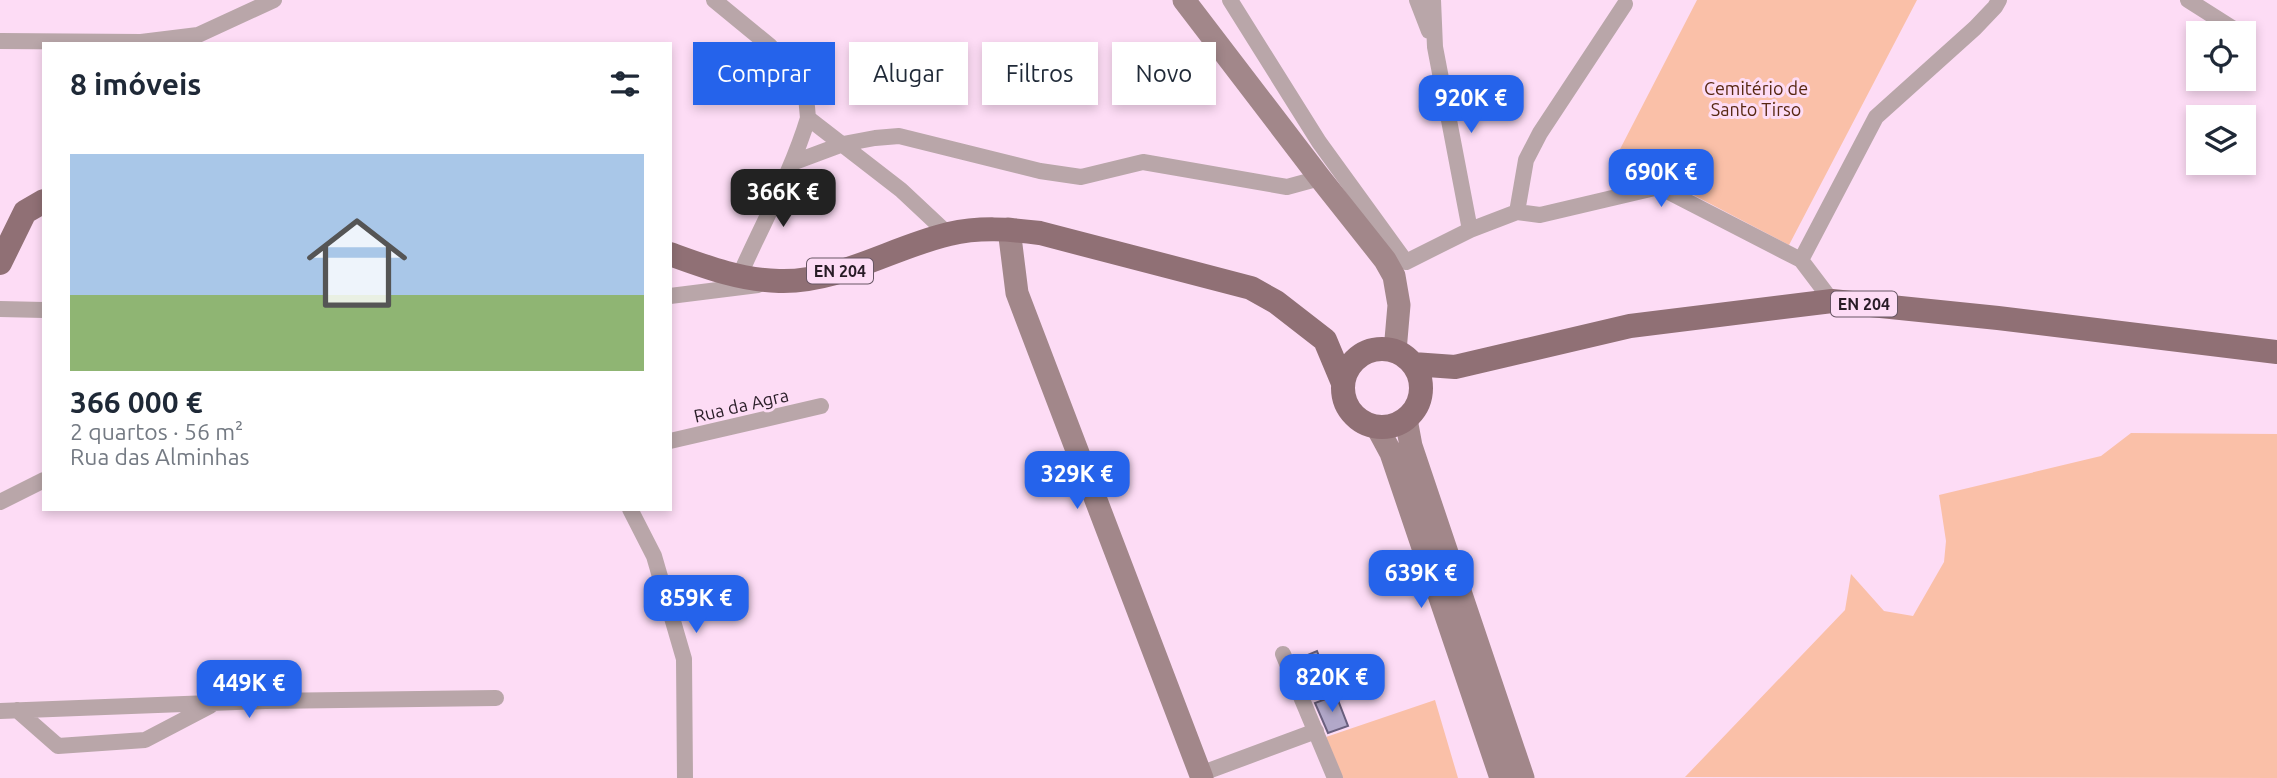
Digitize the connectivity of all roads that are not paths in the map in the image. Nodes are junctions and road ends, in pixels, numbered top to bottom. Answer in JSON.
{"nodes":[{"id":1,"x":274,"y":0,"type":"edge"},
{"id":2,"x":714,"y":0,"type":"edge"},
{"id":3,"x":1184,"y":0,"type":"edge"},
{"id":4,"x":1230,"y":0,"type":"edge"},
{"id":5,"x":1418,"y":0,"type":"edge"},
{"id":6,"x":1433,"y":0,"type":"edge"},
{"id":7,"x":1999,"y":0,"type":"edge"},
{"id":8,"x":2188,"y":0,"type":"edge"},
{"id":9,"x":1625,"y":4,"type":"dead end"},
{"id":10,"x":2221,"y":21,"type":"edge"},
{"id":11,"x":0,"y":41,"type":"edge"},
{"id":12,"x":1435,"y":47,"type":"junction"},
{"id":13,"x":808,"y":118,"type":"junction"},
{"id":14,"x":843,"y":144,"type":"junction"},
{"id":15,"x":792,"y":163,"type":"junction"},
{"id":16,"x":1320,"y":178,"type":"junction"},
{"id":17,"x":42,"y":202,"type":"edge"},
{"id":18,"x":1517,"y":212,"type":"junction"},
{"id":19,"x":1009,"y":229,"type":"junction"},
{"id":20,"x":1470,"y":230,"type":"junction"},
{"id":21,"x":948,"y":234,"type":"junction"},
{"id":22,"x":672,"y":255,"type":"edge"},
{"id":23,"x":1801,"y":260,"type":"junction"},
{"id":24,"x":0,"y":263,"type":"edge"},
{"id":25,"x":739,"y":277,"type":"junction"},
{"id":26,"x":781,"y":282,"type":"junction"},
{"id":27,"x":672,"y":296,"type":"edge"},
{"id":28,"x":1832,"y":301,"type":"junction"},
{"id":29,"x":0,"y":309,"type":"edge"},
{"id":30,"x":42,"y":310,"type":"edge"},
{"id":31,"x":1325,"y":340,"type":"junction"},
{"id":32,"x":2277,"y":352,"type":"edge"},
{"id":33,"x":1393,"y":355,"type":"junction"},
{"id":34,"x":1455,"y":367,"type":"junction"},
{"id":35,"x":1343,"y":383,"type":"junction"},
{"id":36,"x":1421,"y":393,"type":"junction"},
{"id":37,"x":821,"y":406,"type":"dead end"},
{"id":38,"x":1406,"y":419,"type":"junction"},
{"id":39,"x":1377,"y":427,"type":"junction"},
{"id":40,"x":672,"y":440,"type":"edge"},
{"id":41,"x":42,"y":481,"type":"edge"},
{"id":42,"x":0,"y":502,"type":"edge"},
{"id":43,"x":631,"y":511,"type":"edge"},
{"id":44,"x":1283,"y":654,"type":"dead end"},
{"id":45,"x":496,"y":698,"type":"dead end"},
{"id":46,"x":215,"y":703,"type":"junction"},
{"id":47,"x":17,"y":710,"type":"junction"},
{"id":48,"x":0,"y":711,"type":"edge"},
{"id":49,"x":1316,"y":731,"type":"junction"},
{"id":50,"x":1201,"y":776,"type":"edge"},
{"id":51,"x":685,"y":778,"type":"edge"},
{"id":52,"x":1335,"y":778,"type":"edge"},
{"id":53,"x":1501,"y":778,"type":"edge"},
{"id":54,"x":1522,"y":778,"type":"edge"}],
"edges":[{"from":1,"to":11,"type":"street"},
{"from":2,"to":13,"type":"street"},
{"from":3,"to":16,"type":"street"},
{"from":4,"to":20,"type":"street"},
{"from":5,"to":12,"type":"street"},
{"from":6,"to":12,"type":"street"},
{"from":7,"to":23,"type":"street"},
{"from":8,"to":10,"type":"street"},
{"from":9,"to":18,"type":"street"},
{"from":12,"to":20,"type":"street"},
{"from":13,"to":14,"type":"street"},
{"from":13,"to":15,"type":"street"},
{"from":14,"to":15,"type":"street"},
{"from":14,"to":16,"type":"street"},
{"from":14,"to":21,"type":"street"},
{"from":15,"to":25,"type":"street"},
{"from":16,"to":33,"type":"street"},
{"from":17,"to":24,"type":"main road"},
{"from":18,"to":20,"type":"street"},
{"from":18,"to":23,"type":"street"},
{"from":19,"to":21,"type":"main road","number":"EN 204"},
{"from":19,"to":31,"type":"main road","number":"EN 204"},
{"from":19,"to":50,"type":"street"},
{"from":21,"to":26,"type":"main road","number":"EN 204"},
{"from":22,"to":25,"type":"main road","number":"EN 204"},
{"from":23,"to":28,"type":"street"},
{"from":25,"to":26,"type":"main road","number":"EN 204"},
{"from":26,"to":27,"type":"street"},
{"from":28,"to":32,"type":"main road","number":"EN 204"},
{"from":28,"to":34,"type":"main road","number":"EN 204"},
{"from":29,"to":30,"type":"street"},
{"from":31,"to":33,"type":"main road","number":"EN 204"},
{"from":31,"to":35,"type":"main road","number":"EN 204"},
{"from":33,"to":34,"type":"main road","number":"EN 204"},
{"from":33,"to":35,"type":"main road"},
{"from":33,"to":36,"type":"main road"},
{"from":34,"to":36,"type":"main road","number":"EN 204"},
{"from":35,"to":39,"type":"main road","number":"EN 204"},
{"from":36,"to":38,"type":"main road","number":"EN 204"},
{"from":37,"to":40,"type":"street","name":"Rua da Agra"},
{"from":38,"to":39,"type":"main road"},
{"from":38,"to":54,"type":"street"},
{"from":39,"to":53,"type":"street"},
{"from":41,"to":42,"type":"street"},
{"from":43,"to":51,"type":"street"},
{"from":44,"to":49,"type":"street"},
{"from":45,"to":46,"type":"street"},
{"from":46,"to":47,"type":"street"},
{"from":46,"to":47,"type":"street"},
{"from":47,"to":48,"type":"street"},
{"from":49,"to":50,"type":"street"},
{"from":49,"to":52,"type":"street"}]}
